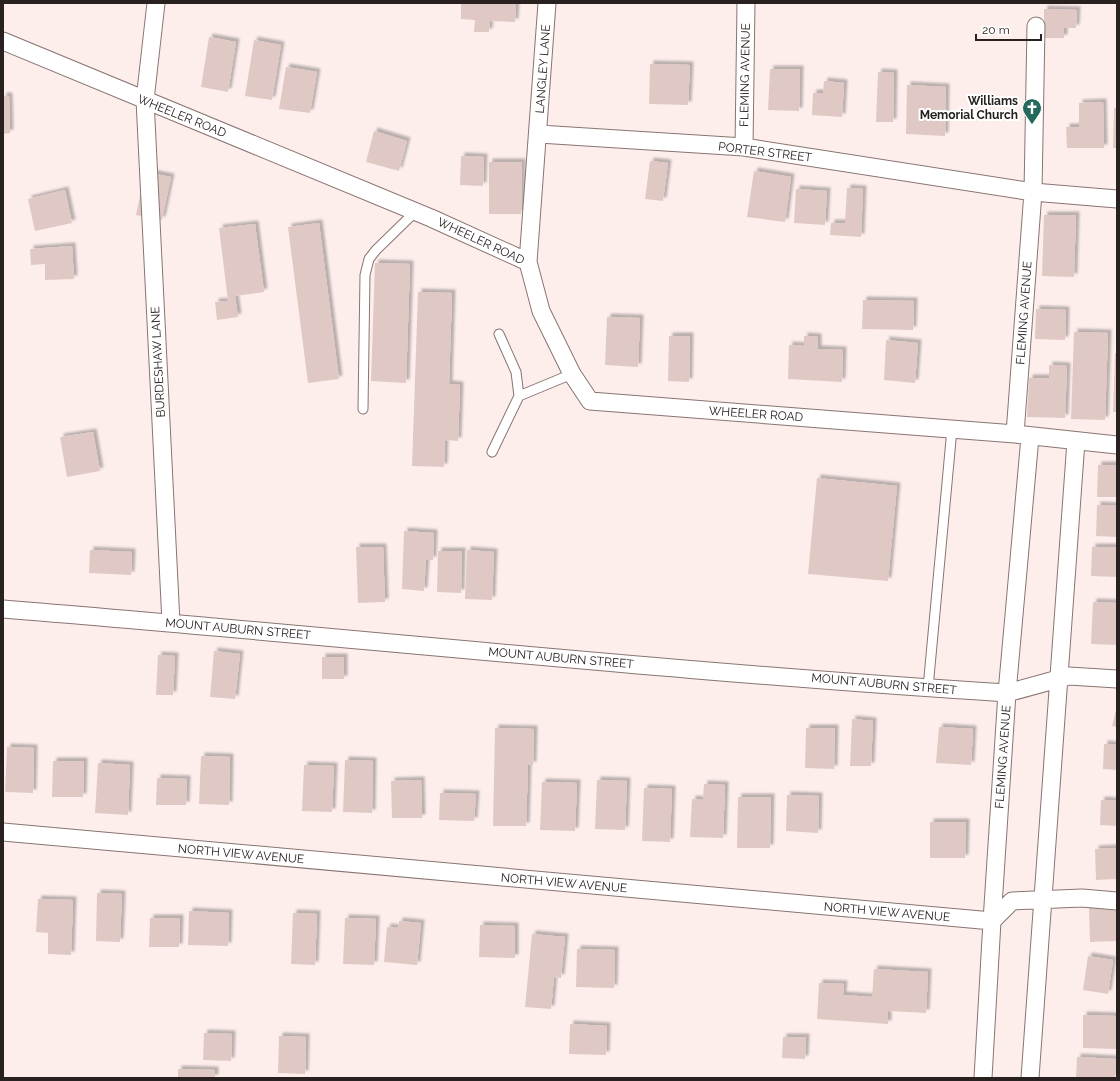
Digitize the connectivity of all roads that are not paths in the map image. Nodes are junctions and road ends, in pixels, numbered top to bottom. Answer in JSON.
{"nodes":[{"id":1,"x":156,"y":3,"type":"edge"},
{"id":2,"x":547,"y":3,"type":"edge"},
{"id":3,"x":746,"y":3,"type":"edge"},
{"id":4,"x":1036,"y":26,"type":"dead end"},
{"id":5,"x":3,"y":40,"type":"edge"},
{"id":6,"x":145,"y":100,"type":"junction"},
{"id":7,"x":539,"y":134,"type":"junction"},
{"id":8,"x":744,"y":147,"type":"junction"},
{"id":9,"x":1033,"y":192,"type":"junction"},
{"id":10,"x":1117,"y":199,"type":"edge"},
{"id":11,"x":415,"y":212,"type":"junction"},
{"id":12,"x":528,"y":262,"type":"junction"},
{"id":13,"x":499,"y":334,"type":"dead end"},
{"id":14,"x":572,"y":374,"type":"junction"},
{"id":15,"x":519,"y":396,"type":"junction"},
{"id":16,"x":363,"y":409,"type":"dead end"},
{"id":17,"x":952,"y":430,"type":"junction"},
{"id":18,"x":1023,"y":436,"type":"junction"},
{"id":19,"x":1076,"y":441,"type":"junction"},
{"id":20,"x":1117,"y":445,"type":"edge"},
{"id":21,"x":492,"y":452,"type":"dead end"},
{"id":22,"x":3,"y":609,"type":"edge"},
{"id":23,"x":171,"y":623,"type":"junction"},
{"id":24,"x":1060,"y":679,"type":"junction"},
{"id":25,"x":1117,"y":679,"type":"edge"},
{"id":26,"x":928,"y":688,"type":"junction"},
{"id":27,"x":1007,"y":693,"type":"junction"},
{"id":28,"x":3,"y":832,"type":"edge"},
{"id":29,"x":1042,"y":900,"type":"junction"},
{"id":30,"x":1117,"y":901,"type":"edge"},
{"id":31,"x":992,"y":921,"type":"junction"},
{"id":32,"x":983,"y":1078,"type":"edge"},
{"id":33,"x":1030,"y":1078,"type":"edge"}],
"edges":[{"from":1,"to":6,"type":"street","name":"BURDESHAW LANE"},
{"from":2,"to":7,"type":"street","name":"LANGLEY LANE"},
{"from":3,"to":8,"type":"street","name":"FLEMING AVENUE"},
{"from":4,"to":9,"type":"street","name":"FLEMING AVENUE"},
{"from":5,"to":6,"type":"street","name":"WHEELER ROAD"},
{"from":6,"to":11,"type":"street","name":"WHEELER ROAD"},
{"from":6,"to":23,"type":"street","name":"BURDESHAW LANE"},
{"from":7,"to":8,"type":"street","name":"PORTER STREET"},
{"from":7,"to":12,"type":"street"},
{"from":8,"to":9,"type":"street","name":"PORTER STREET"},
{"from":9,"to":10,"type":"street","name":"PORTER STREET"},
{"from":9,"to":18,"type":"street","name":"FLEMING AVENUE"},
{"from":11,"to":12,"type":"street","name":"WHEELER ROAD"},
{"from":11,"to":16,"type":"lane"},
{"from":12,"to":14,"type":"street","name":"WHEELER ROAD"},
{"from":13,"to":15,"type":"lane"},
{"from":14,"to":15,"type":"lane"},
{"from":14,"to":17,"type":"street","name":"WHEELER ROAD"},
{"from":15,"to":21,"type":"lane"},
{"from":17,"to":18,"type":"street","name":"WHEELER ROAD"},
{"from":17,"to":26,"type":"lane"},
{"from":18,"to":19,"type":"street","name":"WHEELER ROAD"},
{"from":18,"to":27,"type":"street","name":"FLEMING AVENUE"},
{"from":19,"to":20,"type":"street","name":"WHEELER ROAD"},
{"from":19,"to":24,"type":"street"},
{"from":22,"to":23,"type":"street","name":"MOUNT AUBURN STREET"},
{"from":23,"to":26,"type":"street","name":"MOUNT AUBURN STREET"},
{"from":24,"to":25,"type":"street","name":"MOUNT AUBURN STREET"},
{"from":24,"to":27,"type":"street","name":"MOUNT AUBURN STREET"},
{"from":24,"to":29,"type":"street"},
{"from":26,"to":27,"type":"street","name":"MOUNT AUBURN STREET"},
{"from":27,"to":31,"type":"street","name":"FLEMING AVENUE"},
{"from":28,"to":31,"type":"street","name":"NORTH VIEW AVENUE"},
{"from":29,"to":30,"type":"street"},
{"from":29,"to":31,"type":"street"},
{"from":29,"to":33,"type":"street"},
{"from":31,"to":32,"type":"street","name":"FLEMING AVENUE"}]}
